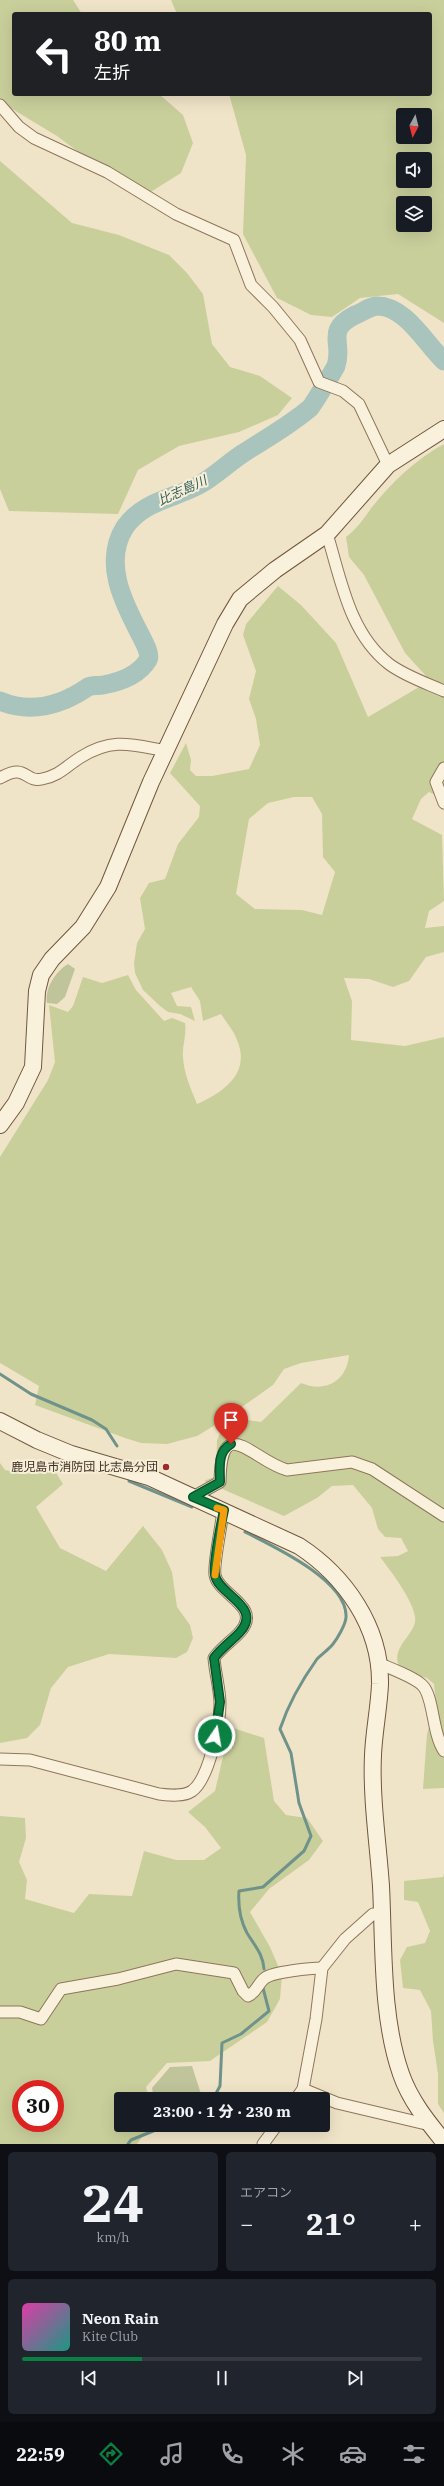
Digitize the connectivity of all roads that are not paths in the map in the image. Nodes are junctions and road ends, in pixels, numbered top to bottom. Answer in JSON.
{"nodes":[{"id":1,"x":0,"y":105,"type":"edge"},
{"id":2,"x":444,"y":430,"type":"edge"},
{"id":3,"x":388,"y":465,"type":"junction"},
{"id":4,"x":327,"y":534,"type":"junction"},
{"id":5,"x":444,"y":691,"type":"edge"},
{"id":6,"x":167,"y":751,"type":"junction"},
{"id":7,"x":444,"y":768,"type":"edge"},
{"id":8,"x":0,"y":778,"type":"edge"},
{"id":9,"x":444,"y":803,"type":"edge"},
{"id":10,"x":0,"y":1125,"type":"edge"},
{"id":11,"x":0,"y":1421,"type":"edge"},
{"id":12,"x":193,"y":1497,"type":"junction"},
{"id":13,"x":224,"y":1510,"type":"junction"},
{"id":14,"x":444,"y":1516,"type":"edge"},
{"id":15,"x":378,"y":1663,"type":"junction"},
{"id":16,"x":444,"y":1751,"type":"edge"},
{"id":17,"x":0,"y":1759,"type":"edge"},
{"id":18,"x":382,"y":1914,"type":"junction"},
{"id":19,"x":322,"y":1968,"type":"junction"},
{"id":20,"x":0,"y":2012,"type":"edge"},
{"id":21,"x":303,"y":2089,"type":"junction"},
{"id":22,"x":301,"y":2092,"type":"edge"},
{"id":23,"x":430,"y":2125,"type":"junction"},
{"id":24,"x":272,"y":2132,"type":"edge"},
{"id":25,"x":444,"y":2142,"type":"edge"},
{"id":26,"x":263,"y":2144,"type":"edge"}],
"edges":[{"from":1,"to":3,"type":"street"},
{"from":2,"to":3,"type":"street"},
{"from":3,"to":4,"type":"street"},
{"from":4,"to":5,"type":"street"},
{"from":4,"to":6,"type":"street"},
{"from":6,"to":8,"type":"street"},
{"from":6,"to":10,"type":"street"},
{"from":7,"to":9,"type":"street"},
{"from":11,"to":12,"type":"street"},
{"from":12,"to":13,"type":"street"},
{"from":12,"to":14,"type":"street"},
{"from":13,"to":15,"type":"street"},
{"from":13,"to":17,"type":"street"},
{"from":15,"to":16,"type":"street"},
{"from":15,"to":18,"type":"street"},
{"from":18,"to":19,"type":"street"},
{"from":18,"to":23,"type":"street"},
{"from":19,"to":20,"type":"street"},
{"from":19,"to":21,"type":"street"},
{"from":21,"to":22,"type":"street"},
{"from":21,"to":23,"type":"street"},
{"from":23,"to":25,"type":"street"},
{"from":24,"to":26,"type":"street"}]}
